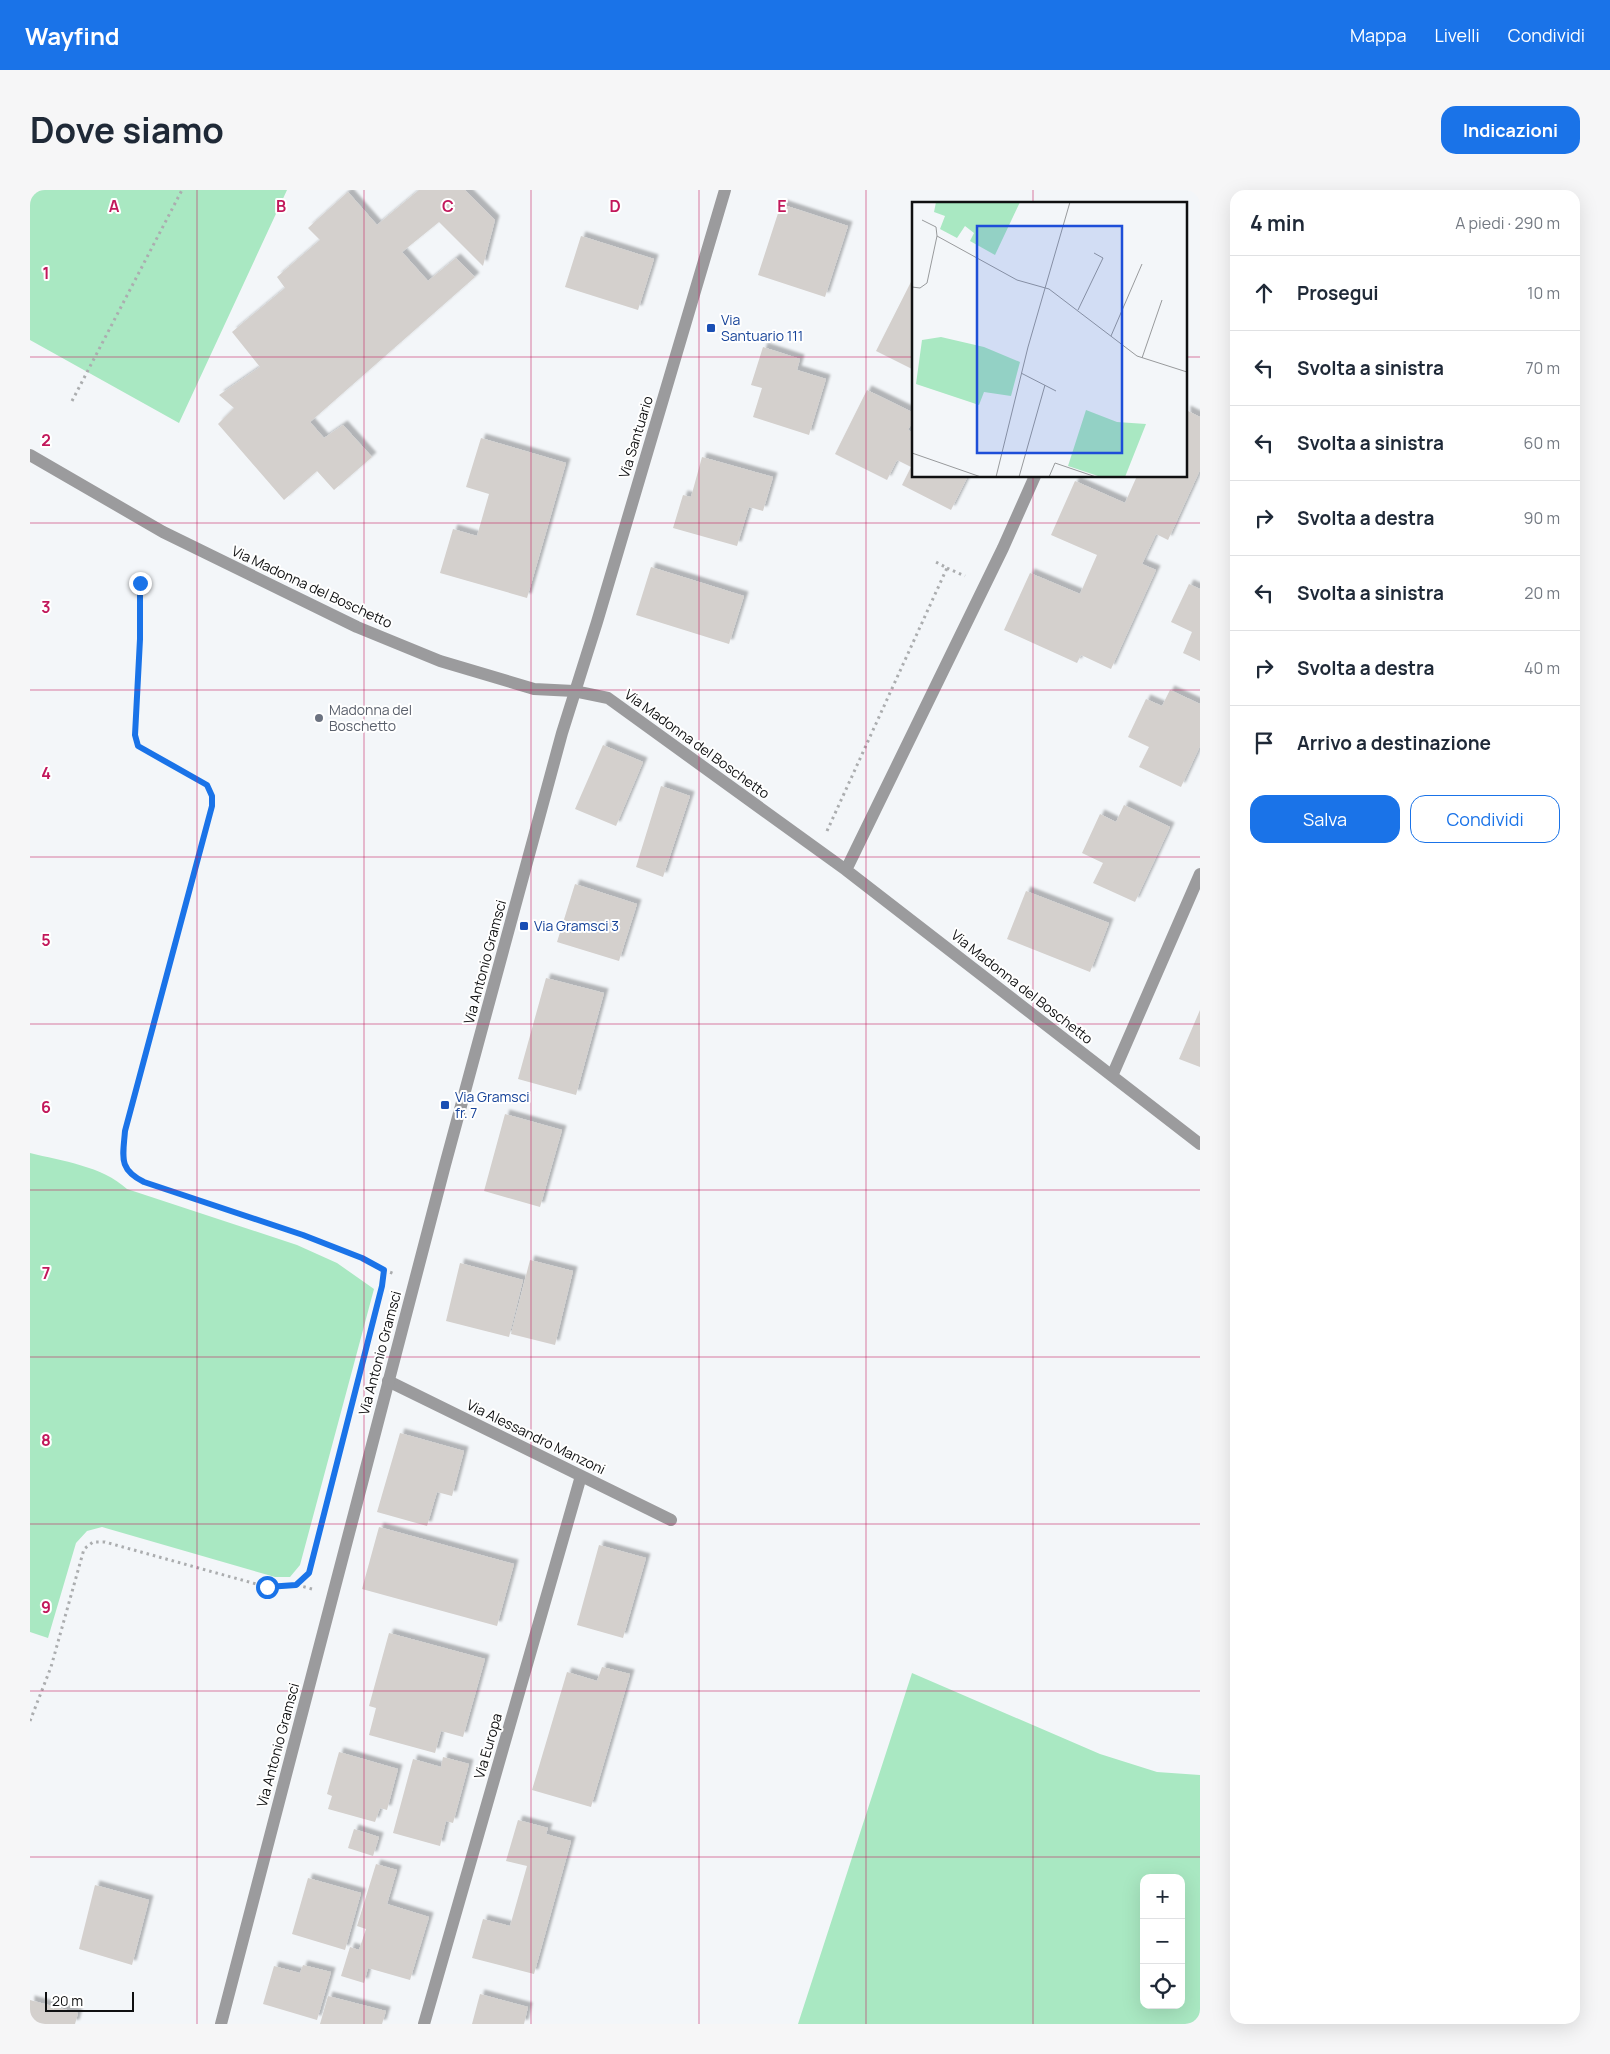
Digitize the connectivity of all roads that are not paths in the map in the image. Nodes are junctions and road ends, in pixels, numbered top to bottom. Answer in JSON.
{"nodes":[{"id":1,"x":725,"y":190,"type":"edge"},
{"id":2,"x":30,"y":455,"type":"edge"},
{"id":3,"x":1034,"y":478,"type":"edge"},
{"id":4,"x":574,"y":692,"type":"junction"},
{"id":5,"x":846,"y":870,"type":"junction"},
{"id":6,"x":1200,"y":874,"type":"edge"},
{"id":7,"x":1112,"y":1076,"type":"junction"},
{"id":8,"x":1200,"y":1144,"type":"edge"},
{"id":9,"x":388,"y":1381,"type":"junction"},
{"id":10,"x":581,"y":1476,"type":"junction"},
{"id":11,"x":671,"y":1520,"type":"dead end"},
{"id":12,"x":222,"y":2024,"type":"edge"},
{"id":13,"x":424,"y":2024,"type":"edge"}],
"edges":[{"from":1,"to":4,"type":"street","name":"Via Santuario"},
{"from":2,"to":4,"type":"street","name":"Via Madonna del Boschetto"},
{"from":3,"to":5,"type":"street"},
{"from":4,"to":5,"type":"street","name":"Via Madonna del Boschetto"},
{"from":4,"to":9,"type":"street","name":"Via Antonio Gramsci"},
{"from":5,"to":7,"type":"street","name":"Via Madonna del Boschetto"},
{"from":6,"to":7,"type":"street"},
{"from":7,"to":8,"type":"street","name":"Via Madonna del Boschetto"},
{"from":9,"to":10,"type":"street","name":"Via Alessandro Manzoni"},
{"from":9,"to":12,"type":"street","name":"Via Antonio Gramsci"},
{"from":10,"to":11,"type":"street","name":"Via Alessandro Manzoni"},
{"from":10,"to":13,"type":"street","name":"Via Europa"}]}
